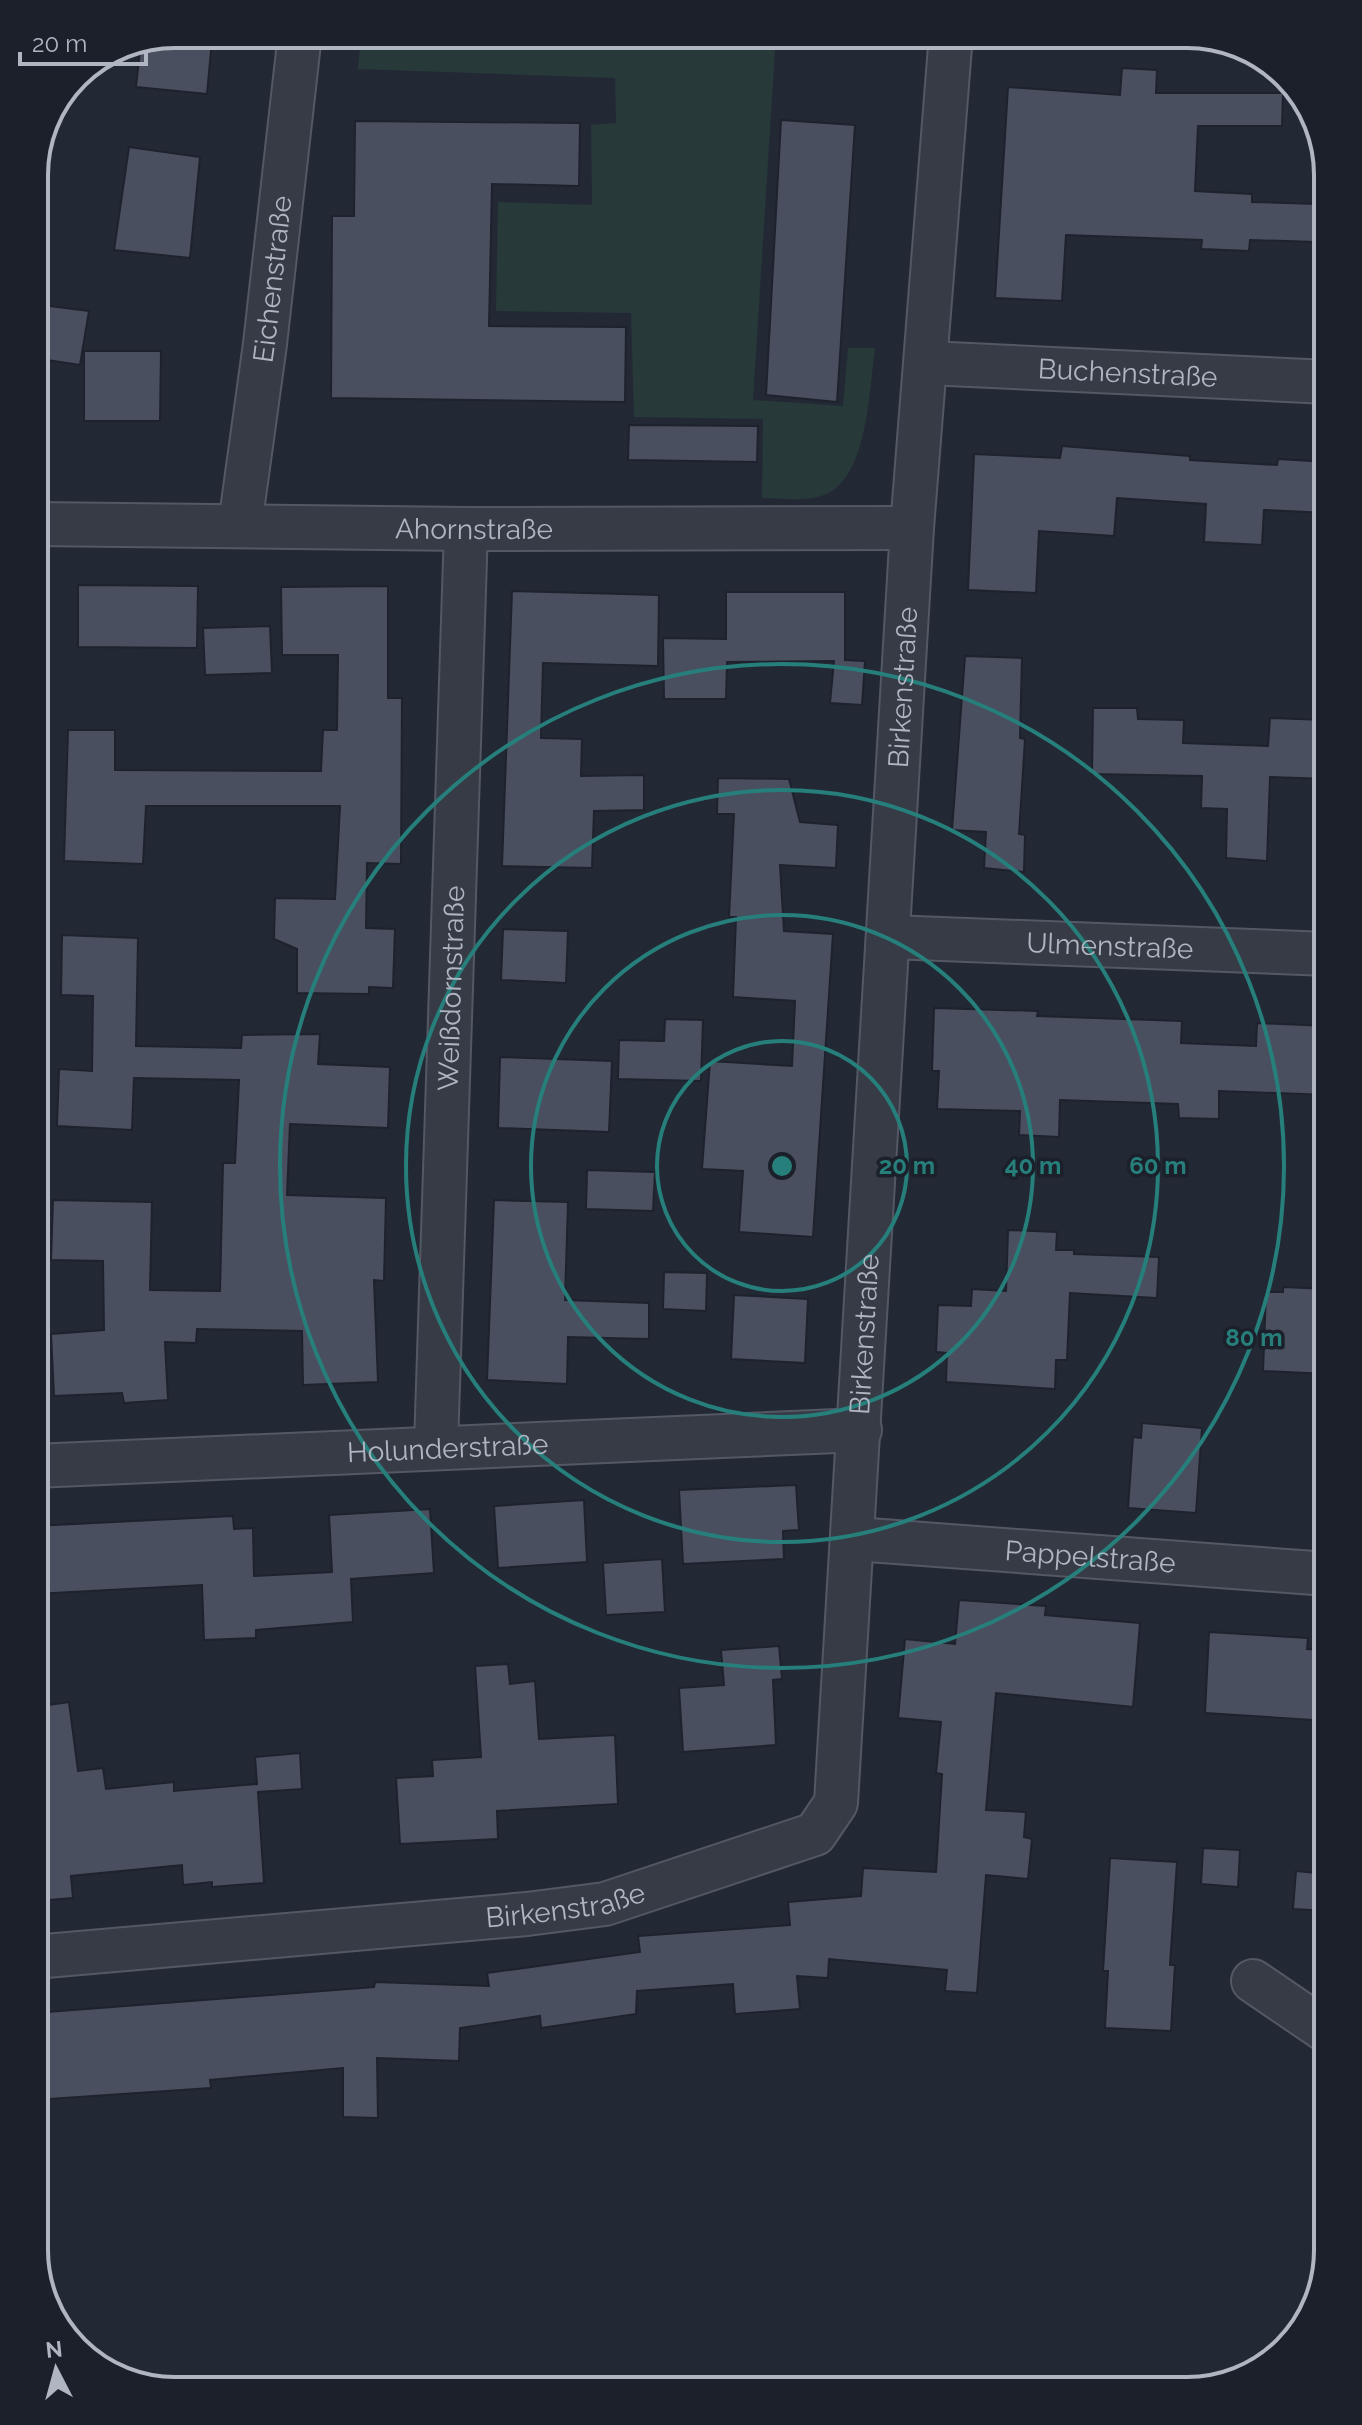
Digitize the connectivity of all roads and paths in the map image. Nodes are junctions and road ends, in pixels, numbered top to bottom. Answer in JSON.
{"nodes":[{"id":1,"x":298,"y":48,"type":"edge"},
{"id":2,"x":950,"y":48,"type":"edge"},
{"id":3,"x":928,"y":363,"type":"junction"},
{"id":4,"x":1314,"y":381,"type":"edge"},
{"id":5,"x":48,"y":524,"type":"edge"},
{"id":6,"x":240,"y":525,"type":"junction"},
{"id":7,"x":912,"y":528,"type":"junction"},
{"id":8,"x":466,"y":529,"type":"junction"},
{"id":9,"x":890,"y":937,"type":"junction"},
{"id":10,"x":1314,"y":953,"type":"edge"},
{"id":11,"x":860,"y":1430,"type":"junction"},
{"id":12,"x":436,"y":1446,"type":"junction"},
{"id":13,"x":48,"y":1465,"type":"edge"},
{"id":14,"x":855,"y":1539,"type":"junction"},
{"id":15,"x":1314,"y":1573,"type":"edge"},
{"id":16,"x":48,"y":1956,"type":"edge"},
{"id":17,"x":1253,"y":1981,"type":"dead end"},
{"id":18,"x":1314,"y":2022,"type":"edge"}],
"edges":[{"from":1,"to":6,"type":"street","name":"Eichenstraße"},
{"from":2,"to":3,"type":"street","name":"Birkenstraße"},
{"from":3,"to":4,"type":"street","name":"Buchenstraße"},
{"from":3,"to":7,"type":"street","name":"Birkenstraße"},
{"from":5,"to":6,"type":"street","name":"Ahornstraße"},
{"from":6,"to":8,"type":"street","name":"Ahornstraße"},
{"from":7,"to":8,"type":"street","name":"Ahornstraße"},
{"from":7,"to":9,"type":"street","name":"Birkenstraße"},
{"from":8,"to":12,"type":"street","name":"Weißdornstraße"},
{"from":9,"to":10,"type":"street","name":"Ulmenstraße"},
{"from":9,"to":11,"type":"street","name":"Birkenstraße"},
{"from":11,"to":12,"type":"street","name":"Holunderstraße"},
{"from":11,"to":14,"type":"street","name":"Birkenstraße"},
{"from":12,"to":13,"type":"street","name":"Holunderstraße"},
{"from":14,"to":15,"type":"street","name":"Pappelstraße"},
{"from":14,"to":16,"type":"street","name":"Birkenstraße"},
{"from":17,"to":18,"type":"street"}]}
